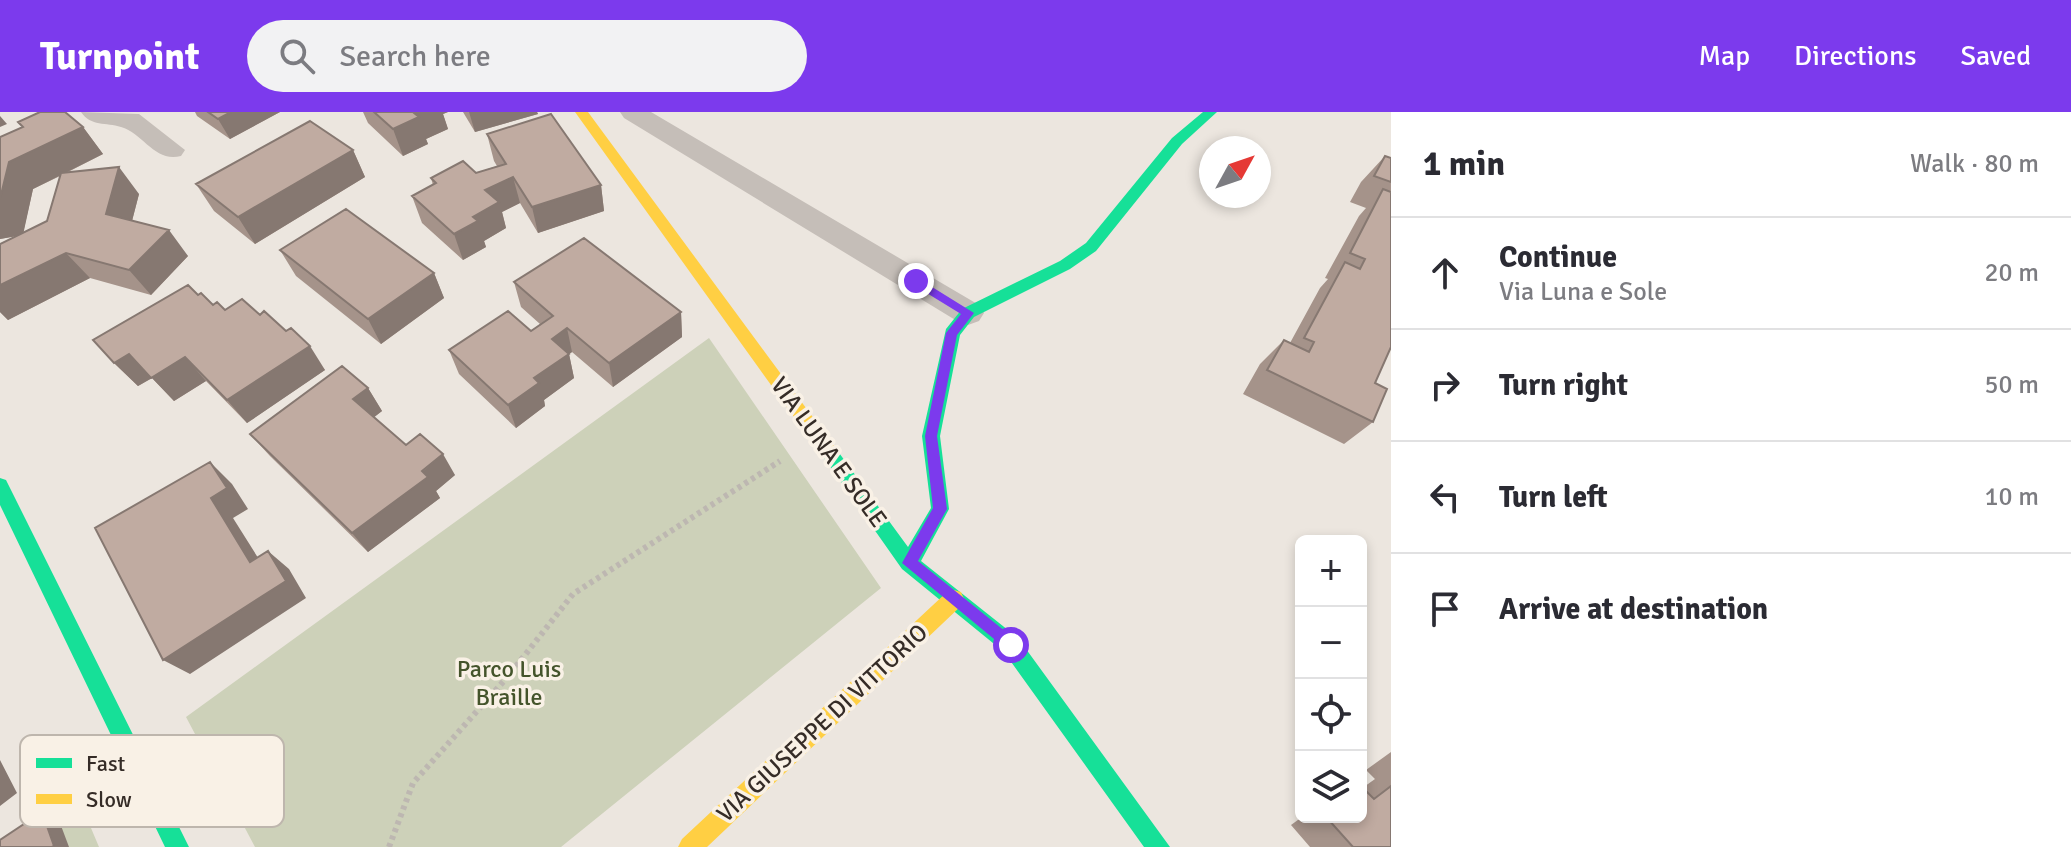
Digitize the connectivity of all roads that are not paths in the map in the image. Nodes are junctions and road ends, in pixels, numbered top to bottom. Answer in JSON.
{"nodes":[{"id":1,"x":94,"y":112,"type":"edge"},
{"id":2,"x":581,"y":112,"type":"edge"},
{"id":3,"x":633,"y":112,"type":"edge"},
{"id":4,"x":1211,"y":112,"type":"edge"},
{"id":5,"x":172,"y":150,"type":"dead end"},
{"id":6,"x":968,"y":313,"type":"junction"},
{"id":7,"x":0,"y":486,"type":"edge"},
{"id":8,"x":909,"y":563,"type":"junction"},
{"id":9,"x":954,"y":599,"type":"junction"},
{"id":10,"x":122,"y":735,"type":"edge"},
{"id":11,"x":167,"y":827,"type":"edge"},
{"id":12,"x":177,"y":847,"type":"edge"},
{"id":13,"x":690,"y":847,"type":"edge"},
{"id":14,"x":1158,"y":847,"type":"edge"}],
"edges":[{"from":1,"to":5,"type":"street"},
{"from":2,"to":8,"type":"street","name":"VIA LUNA E SOLE"},
{"from":3,"to":6,"type":"street"},
{"from":4,"to":6,"type":"street"},
{"from":6,"to":8,"type":"street"},
{"from":7,"to":10,"type":"street"},
{"from":8,"to":9,"type":"street","name":"VIA LUNA E SOLE"},
{"from":9,"to":13,"type":"street","name":"VIA GIUSEPPE DI VITTORIO"},
{"from":9,"to":14,"type":"street","name":"VIA LUNA E SOLE"},
{"from":11,"to":12,"type":"street"}]}
